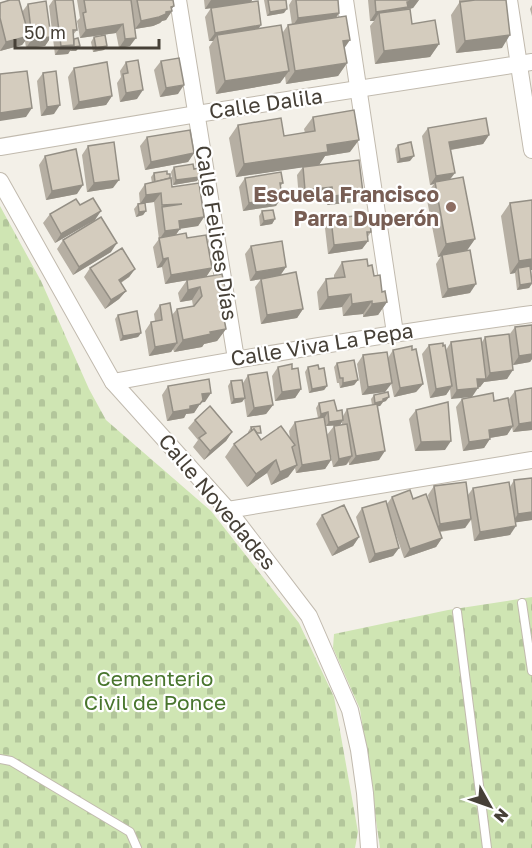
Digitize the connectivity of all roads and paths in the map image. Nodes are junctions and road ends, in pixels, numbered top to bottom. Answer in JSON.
{"nodes":[{"id":1,"x":178,"y":0,"type":"edge"},
{"id":2,"x":345,"y":0,"type":"edge"},
{"id":3,"x":509,"y":0,"type":"edge"},
{"id":4,"x":525,"y":63,"type":"edge"},
{"id":5,"x":359,"y":90,"type":"junction"},
{"id":6,"x":197,"y":114,"type":"junction"},
{"id":7,"x":0,"y":147,"type":"edge"},
{"id":8,"x":532,"y":150,"type":"edge"},
{"id":9,"x":0,"y":181,"type":"edge"},
{"id":10,"x":532,"y":314,"type":"edge"},
{"id":11,"x":395,"y":333,"type":"junction"},
{"id":12,"x":236,"y":358,"type":"junction"},
{"id":13,"x":113,"y":382,"type":"junction"},
{"id":14,"x":532,"y":460,"type":"edge"},
{"id":15,"x":228,"y":510,"type":"junction"},
{"id":16,"x":522,"y":603,"type":"dead end"},
{"id":17,"x":457,"y":612,"type":"dead end"},
{"id":18,"x":532,"y":671,"type":"edge"},
{"id":19,"x":0,"y":759,"type":"edge"},
{"id":20,"x":137,"y":848,"type":"edge"},
{"id":21,"x":369,"y":848,"type":"edge"},
{"id":22,"x":487,"y":848,"type":"edge"}],
"edges":[{"from":1,"to":6,"type":"street","name":"Calle Felices Días"},
{"from":2,"to":5,"type":"street"},
{"from":3,"to":4,"type":"street"},
{"from":4,"to":5,"type":"street","name":"Calle Dalila"},
{"from":4,"to":8,"type":"street"},
{"from":5,"to":6,"type":"street","name":"Calle Dalila"},
{"from":5,"to":11,"type":"street"},
{"from":6,"to":7,"type":"street","name":"Calle Dalila"},
{"from":6,"to":12,"type":"street","name":"Calle Felices Días"},
{"from":9,"to":13,"type":"street","name":"Calle Novedades"},
{"from":10,"to":11,"type":"street","name":"Calle Viva La Pepa"},
{"from":11,"to":12,"type":"street","name":"Calle Viva La Pepa"},
{"from":12,"to":13,"type":"street","name":"Calle Viva La Pepa"},
{"from":13,"to":15,"type":"street","name":"Calle Novedades"},
{"from":14,"to":15,"type":"street"},
{"from":15,"to":21,"type":"street","name":"Calle Novedades"},
{"from":16,"to":18,"type":"lane"},
{"from":17,"to":22,"type":"lane"},
{"from":19,"to":20,"type":"lane"}]}
